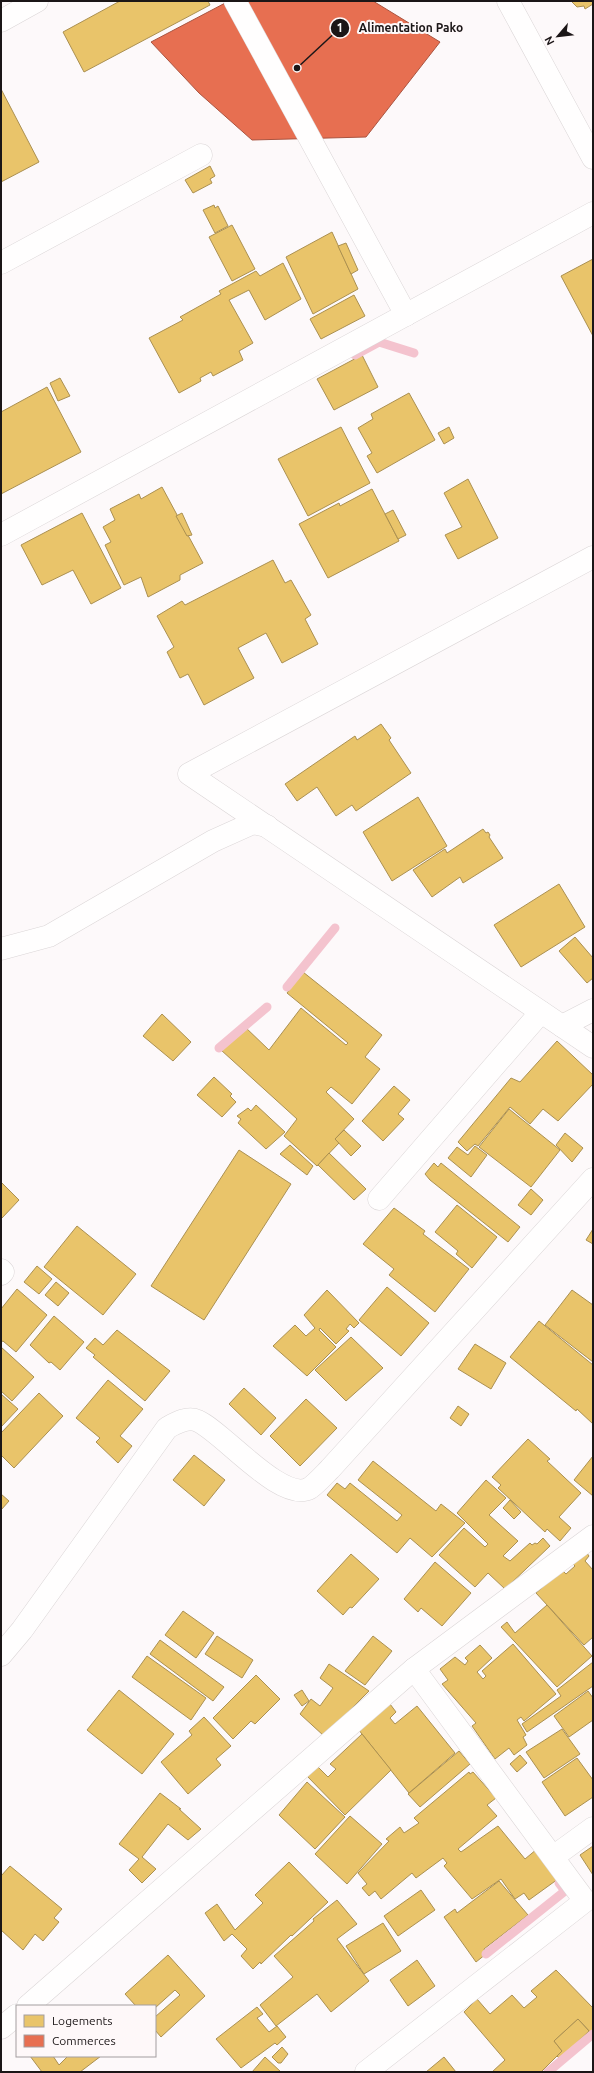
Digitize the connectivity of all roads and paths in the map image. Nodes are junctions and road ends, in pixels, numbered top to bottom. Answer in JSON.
{"nodes":[{"id":1,"x":38,"y":1,"type":"edge"},
{"id":2,"x":235,"y":1,"type":"edge"},
{"id":3,"x":508,"y":1,"type":"edge"},
{"id":4,"x":1,"y":21,"type":"edge"},
{"id":5,"x":201,"y":155,"type":"dead end"},
{"id":6,"x":593,"y":158,"type":"edge"},
{"id":7,"x":593,"y":213,"type":"edge"},
{"id":8,"x":1,"y":263,"type":"edge"},
{"id":9,"x":406,"y":315,"type":"junction"},
{"id":10,"x":1,"y":536,"type":"edge"},
{"id":11,"x":593,"y":557,"type":"edge"},
{"id":12,"x":267,"y":826,"type":"junction"},
{"id":13,"x":1,"y":950,"type":"edge"},
{"id":14,"x":593,"y":1010,"type":"edge"},
{"id":15,"x":541,"y":1012,"type":"junction"},
{"id":16,"x":562,"y":1026,"type":"junction"},
{"id":17,"x":593,"y":1047,"type":"edge"},
{"id":18,"x":593,"y":1179,"type":"edge"},
{"id":19,"x":379,"y":1200,"type":"dead end"},
{"id":20,"x":1,"y":1270,"type":"edge"},
{"id":21,"x":1,"y":1274,"type":"edge"},
{"id":22,"x":593,"y":1536,"type":"edge"},
{"id":23,"x":1,"y":1656,"type":"edge"},
{"id":24,"x":414,"y":1669,"type":"junction"},
{"id":25,"x":593,"y":1828,"type":"edge"},
{"id":26,"x":553,"y":1857,"type":"junction"},
{"id":27,"x":29,"y":2005,"type":"edge"},
{"id":28,"x":16,"y":2016,"type":"edge"},
{"id":29,"x":1,"y":2028,"type":"edge"},
{"id":30,"x":366,"y":2072,"type":"edge"}],
"edges":[{"from":1,"to":4,"type":"street"},
{"from":2,"to":9,"type":"street"},
{"from":3,"to":6,"type":"street"},
{"from":5,"to":8,"type":"street"},
{"from":7,"to":9,"type":"street"},
{"from":9,"to":10,"type":"street"},
{"from":11,"to":12,"type":"street"},
{"from":12,"to":13,"type":"street"},
{"from":12,"to":15,"type":"street"},
{"from":14,"to":16,"type":"street"},
{"from":15,"to":16,"type":"street"},
{"from":15,"to":19,"type":"street"},
{"from":16,"to":17,"type":"street"},
{"from":18,"to":23,"type":"street"},
{"from":20,"to":21,"type":"street"},
{"from":22,"to":24,"type":"street"},
{"from":24,"to":26,"type":"street"},
{"from":24,"to":27,"type":"street"},
{"from":25,"to":26,"type":"street"},
{"from":26,"to":30,"type":"street"},
{"from":28,"to":29,"type":"street"}]}
